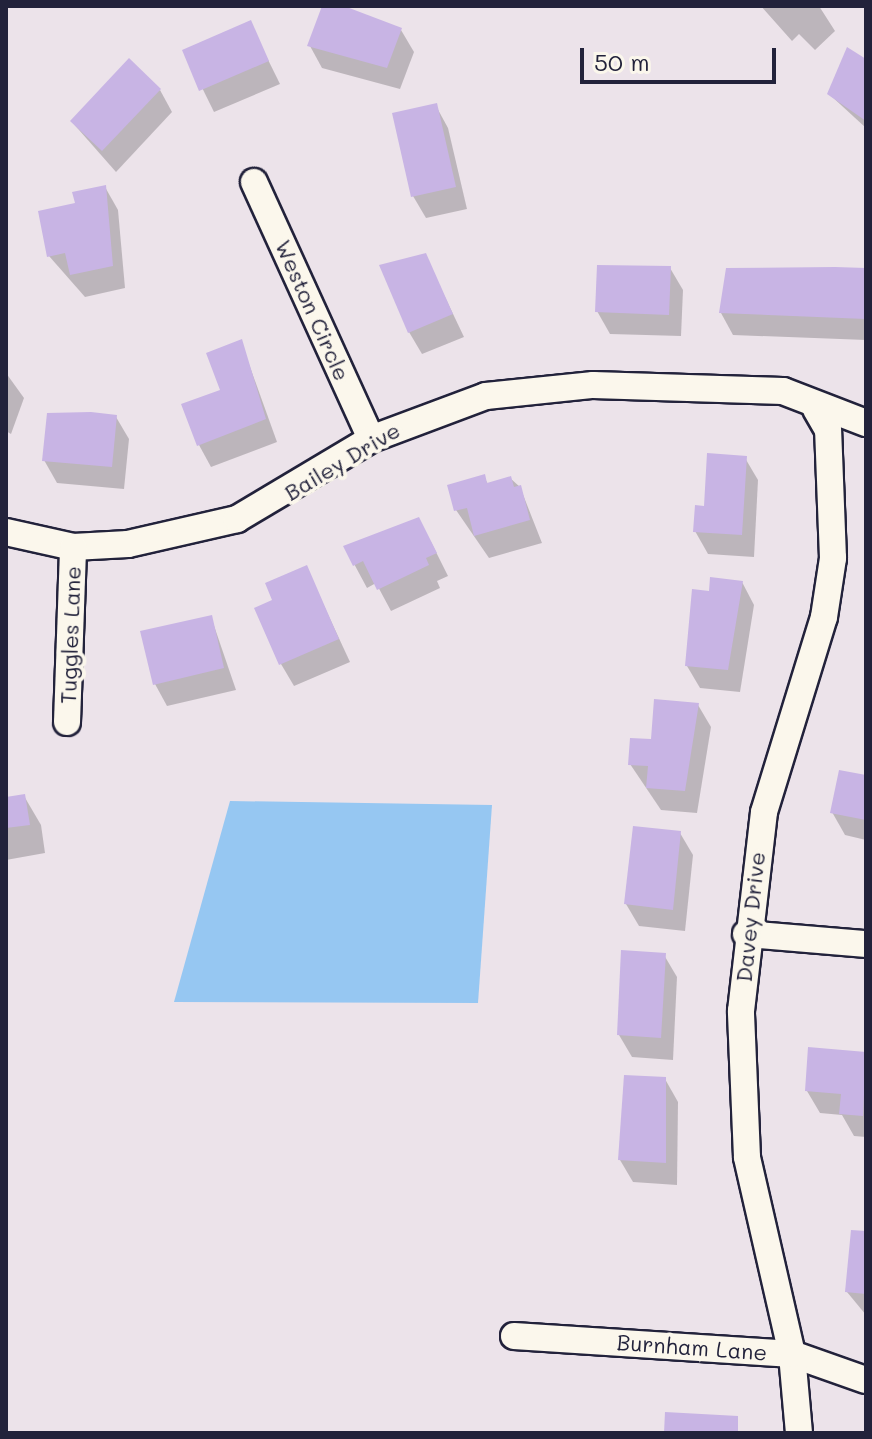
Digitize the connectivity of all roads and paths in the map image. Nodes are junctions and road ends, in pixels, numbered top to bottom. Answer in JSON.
{"nodes":[{"id":1,"x":254,"y":182,"type":"dead end"},
{"id":2,"x":816,"y":409,"type":"junction"},
{"id":3,"x":866,"y":423,"type":"edge"},
{"id":4,"x":371,"y":439,"type":"junction"},
{"id":5,"x":6,"y":532,"type":"edge"},
{"id":6,"x":73,"y":547,"type":"junction"},
{"id":7,"x":67,"y":722,"type":"dead end"},
{"id":8,"x":746,"y":934,"type":"junction"},
{"id":9,"x":866,"y":944,"type":"edge"},
{"id":10,"x":514,"y":1336,"type":"dead end"},
{"id":11,"x":792,"y":1354,"type":"junction"},
{"id":12,"x":866,"y":1380,"type":"edge"},
{"id":13,"x":799,"y":1433,"type":"edge"}],
"edges":[{"from":1,"to":4,"type":"street","name":"Weston Circle"},
{"from":2,"to":3,"type":"street","name":"Bailey Drive"},
{"from":2,"to":4,"type":"street","name":"Bailey Drive"},
{"from":2,"to":8,"type":"street","name":"Davey Drive"},
{"from":4,"to":6,"type":"street","name":"Bailey Drive"},
{"from":5,"to":6,"type":"street","name":"Bailey Drive"},
{"from":6,"to":7,"type":"street","name":"Tuggles Lane"},
{"from":8,"to":9,"type":"street"},
{"from":8,"to":11,"type":"street","name":"Davey Drive"},
{"from":10,"to":11,"type":"street","name":"Burnham Lane"},
{"from":11,"to":12,"type":"street","name":"Burnham Lane"},
{"from":11,"to":13,"type":"street","name":"Davey Drive"}]}
